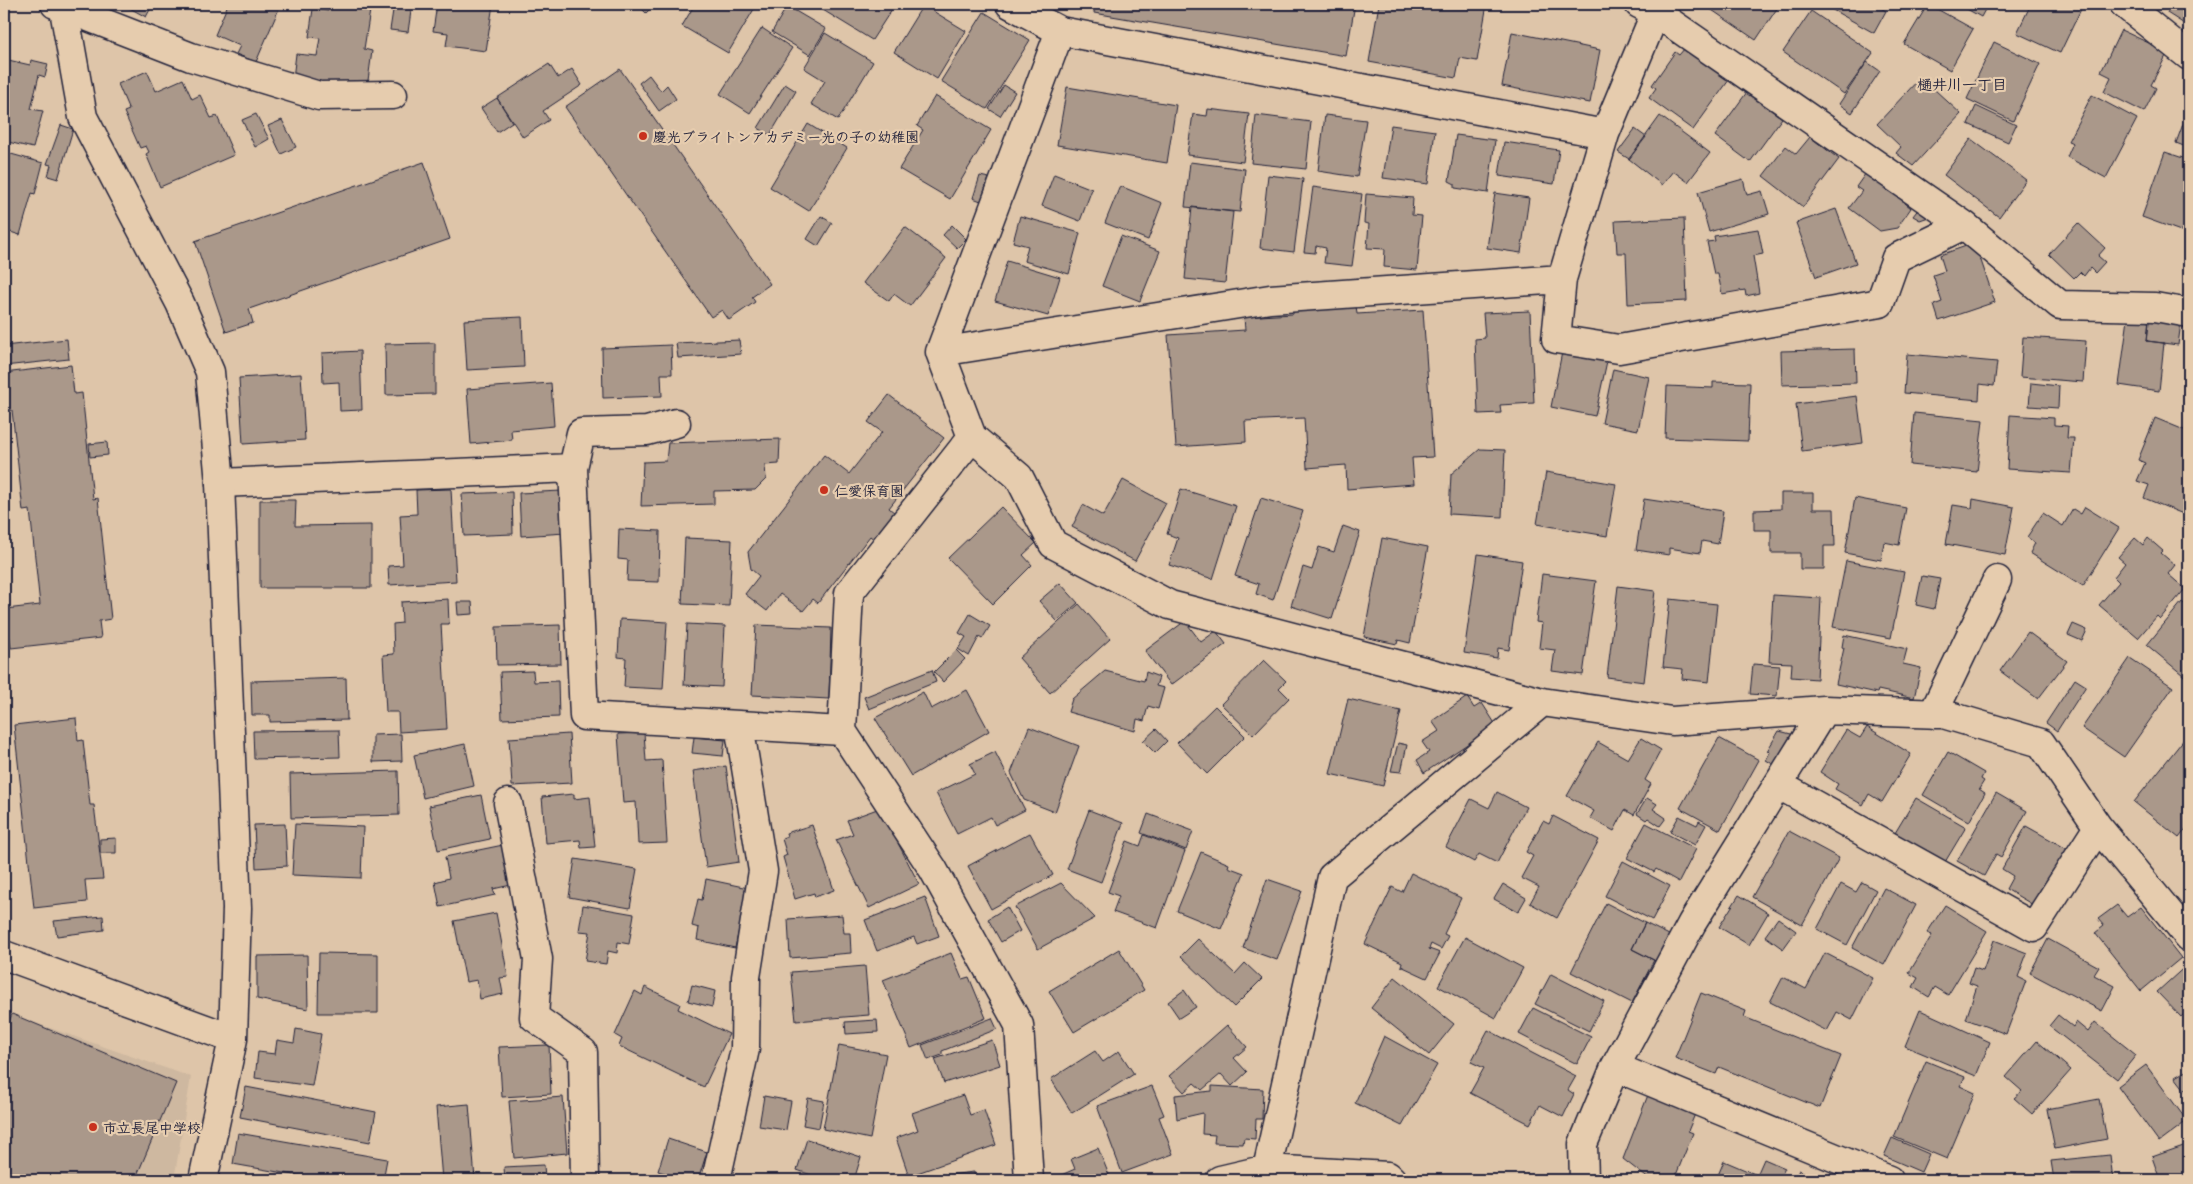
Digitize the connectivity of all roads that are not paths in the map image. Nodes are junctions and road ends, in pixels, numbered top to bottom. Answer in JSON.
{"nodes":[{"id":1,"x":1010,"y":4,"type":"edge"},
{"id":2,"x":2124,"y":4,"type":"edge"},
{"id":3,"x":60,"y":5,"type":"edge"},
{"id":4,"x":1651,"y":6,"type":"edge"},
{"id":5,"x":1060,"y":31,"type":"junction"},
{"id":6,"x":2189,"y":56,"type":"edge"},
{"id":7,"x":393,"y":95,"type":"dead end"},
{"id":8,"x":1605,"y":134,"type":"junction"},
{"id":9,"x":1964,"y":225,"type":"junction"},
{"id":10,"x":1562,"y":279,"type":"junction"},
{"id":11,"x":2189,"y":313,"type":"edge"},
{"id":12,"x":940,"y":352,"type":"junction"},
{"id":13,"x":676,"y":423,"type":"dead end"},
{"id":14,"x":972,"y":438,"type":"junction"},
{"id":15,"x":573,"y":468,"type":"junction"},
{"id":16,"x":220,"y":483,"type":"junction"},
{"id":17,"x":1997,"y":580,"type":"dead end"},
{"id":18,"x":1542,"y":702,"type":"junction"},
{"id":19,"x":1824,"y":710,"type":"junction"},
{"id":20,"x":1933,"y":714,"type":"junction"},
{"id":21,"x":739,"y":725,"type":"junction"},
{"id":22,"x":842,"y":731,"type":"junction"},
{"id":23,"x":1779,"y":785,"type":"junction"},
{"id":24,"x":508,"y":803,"type":"dead end"},
{"id":25,"x":2098,"y":827,"type":"junction"},
{"id":26,"x":2189,"y":937,"type":"edge"},
{"id":27,"x":4,"y":955,"type":"edge"},
{"id":28,"x":233,"y":1039,"type":"junction"},
{"id":29,"x":1615,"y":1067,"type":"junction"},
{"id":30,"x":1267,"y":1168,"type":"junction"},
{"id":31,"x":208,"y":1179,"type":"edge"},
{"id":32,"x":585,"y":1180,"type":"edge"},
{"id":33,"x":716,"y":1180,"type":"edge"},
{"id":34,"x":1030,"y":1180,"type":"edge"},
{"id":35,"x":1220,"y":1180,"type":"edge"},
{"id":36,"x":1392,"y":1180,"type":"edge"},
{"id":37,"x":1584,"y":1180,"type":"edge"},
{"id":38,"x":1889,"y":1180,"type":"edge"}],
"edges":[{"from":1,"to":5,"type":"street"},
{"from":2,"to":6,"type":"street"},
{"from":3,"to":7,"type":"street"},
{"from":3,"to":16,"type":"street"},
{"from":4,"to":8,"type":"street"},
{"from":4,"to":9,"type":"street"},
{"from":5,"to":8,"type":"street"},
{"from":5,"to":12,"type":"street"},
{"from":8,"to":10,"type":"street"},
{"from":9,"to":10,"type":"street"},
{"from":9,"to":11,"type":"street"},
{"from":10,"to":12,"type":"street"},
{"from":12,"to":14,"type":"street"},
{"from":13,"to":15,"type":"street"},
{"from":14,"to":18,"type":"street"},
{"from":14,"to":22,"type":"street"},
{"from":15,"to":16,"type":"street"},
{"from":15,"to":21,"type":"street"},
{"from":16,"to":28,"type":"street"},
{"from":17,"to":20,"type":"street"},
{"from":18,"to":19,"type":"street"},
{"from":18,"to":30,"type":"street"},
{"from":19,"to":20,"type":"street"},
{"from":19,"to":23,"type":"street"},
{"from":20,"to":25,"type":"street"},
{"from":21,"to":22,"type":"street"},
{"from":21,"to":33,"type":"street"},
{"from":22,"to":34,"type":"street"},
{"from":23,"to":25,"type":"street"},
{"from":23,"to":29,"type":"street"},
{"from":24,"to":32,"type":"street"},
{"from":25,"to":26,"type":"street"},
{"from":27,"to":28,"type":"street"},
{"from":28,"to":31,"type":"street"},
{"from":29,"to":37,"type":"street"},
{"from":29,"to":38,"type":"street"},
{"from":30,"to":35,"type":"street"},
{"from":30,"to":36,"type":"street"}]}
